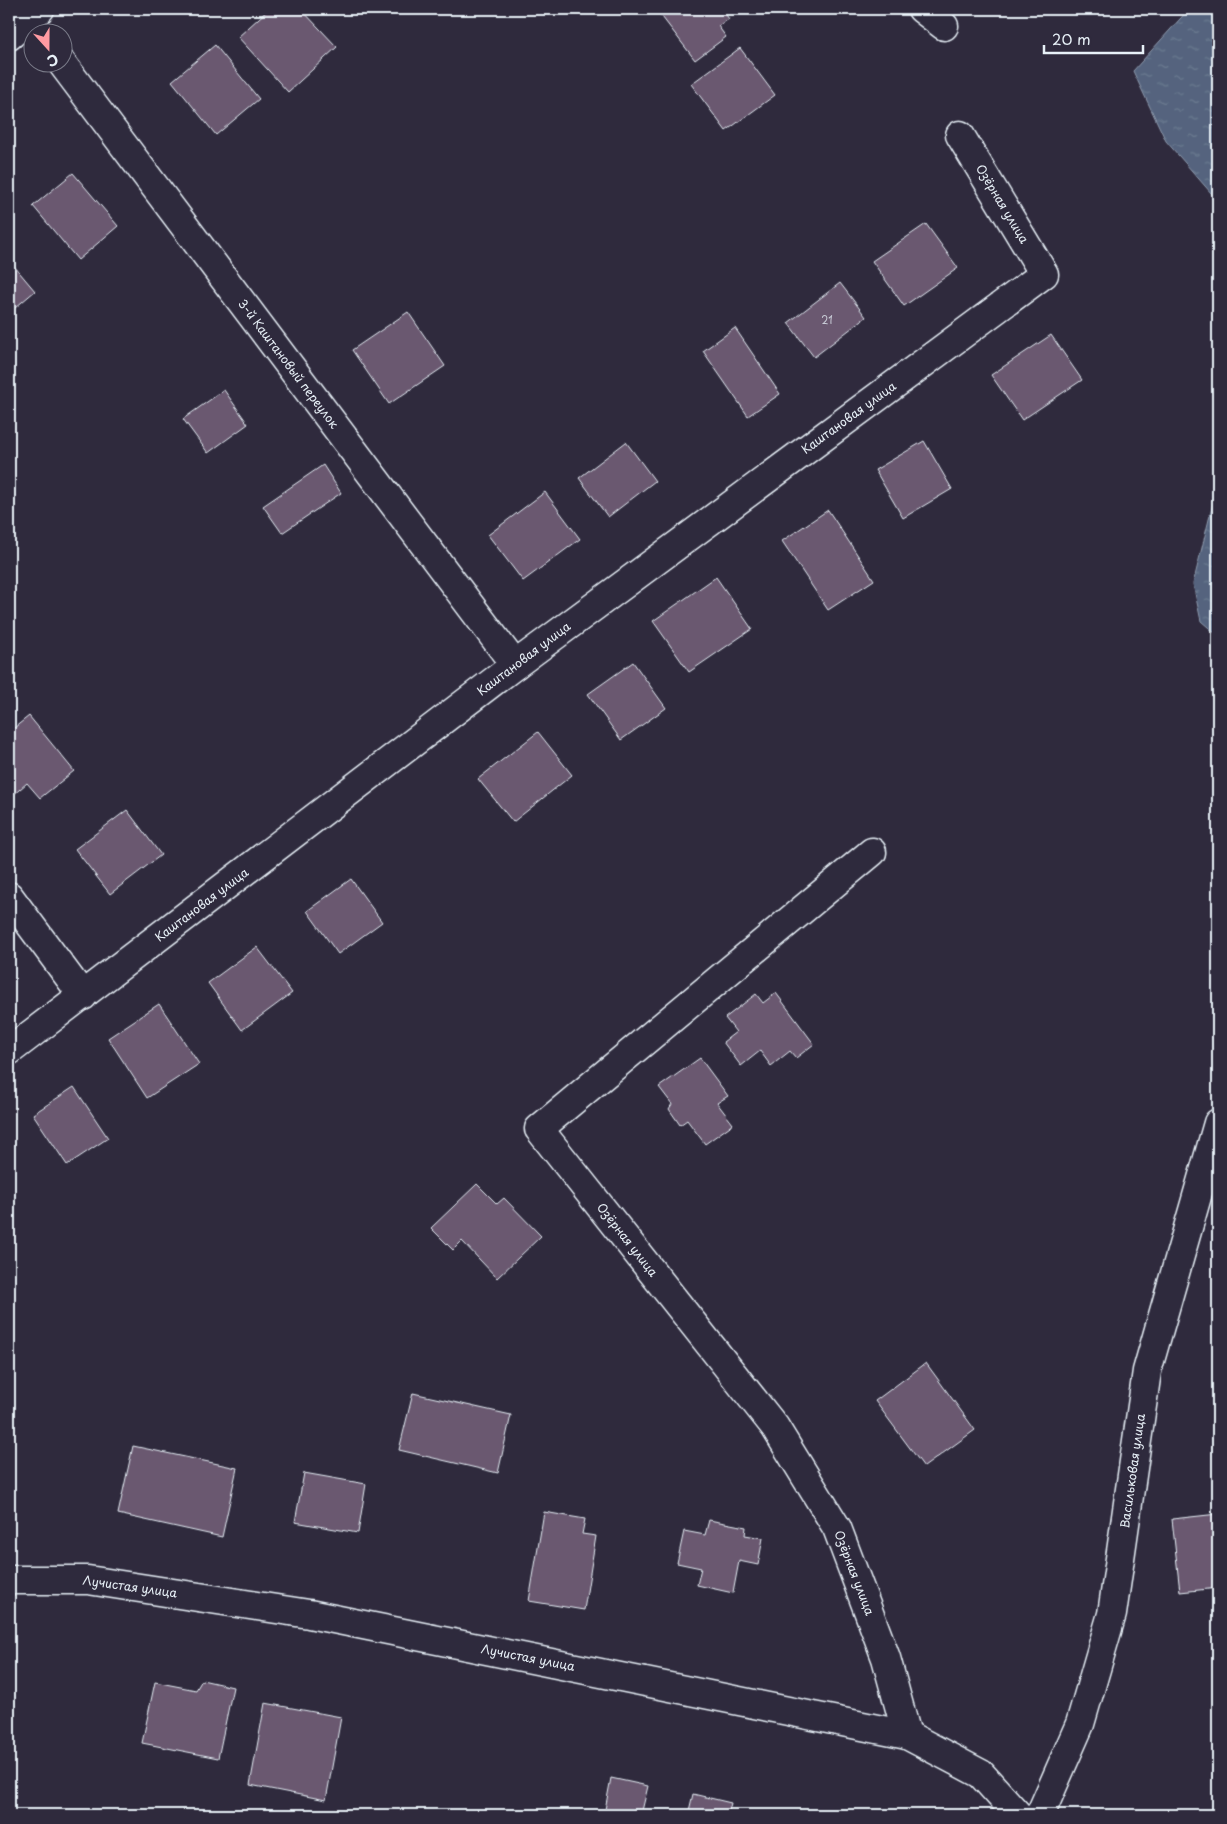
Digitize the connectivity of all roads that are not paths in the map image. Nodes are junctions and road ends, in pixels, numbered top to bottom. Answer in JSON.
{"nodes":[{"id":1,"x":922,"y":9,"type":"edge"},
{"id":2,"x":944,"y":26,"type":"dead end"},
{"id":3,"x":69,"y":72,"type":"edge"},
{"id":4,"x":960,"y":135,"type":"dead end"},
{"id":5,"x":1044,"y":274,"type":"joint"},
{"id":6,"x":515,"y":665,"type":"junction"},
{"id":7,"x":872,"y":852,"type":"dead end"},
{"id":8,"x":9,"y":896,"type":"edge"},
{"id":9,"x":84,"y":996,"type":"junction"},
{"id":10,"x":9,"y":1052,"type":"edge"},
{"id":11,"x":1218,"y":1123,"type":"edge"},
{"id":12,"x":9,"y":1580,"type":"edge"},
{"id":13,"x":907,"y":1735,"type":"junction"},
{"id":14,"x":1018,"y":1815,"type":"edge"},
{"id":15,"x":1040,"y":1815,"type":"edge"}],
"edges":[{"from":1,"to":2,"type":"street"},
{"from":3,"to":6,"type":"street","name":"3-й Каштановый переулок"},
{"from":4,"to":5,"type":"street","name":"Озёрная улица"},
{"from":5,"to":6,"type":"street","name":"Каштановая улица"},
{"from":6,"to":9,"type":"street","name":"Каштановая улица"},
{"from":7,"to":13,"type":"street","name":"Озёрная улица"},
{"from":8,"to":9,"type":"street"},
{"from":9,"to":10,"type":"street","name":"Каштановая улица"},
{"from":11,"to":15,"type":"street","name":"Васильковая улица"},
{"from":12,"to":13,"type":"street","name":"Лучистая улица"},
{"from":13,"to":14,"type":"street","name":"Лучистая улица"}]}
